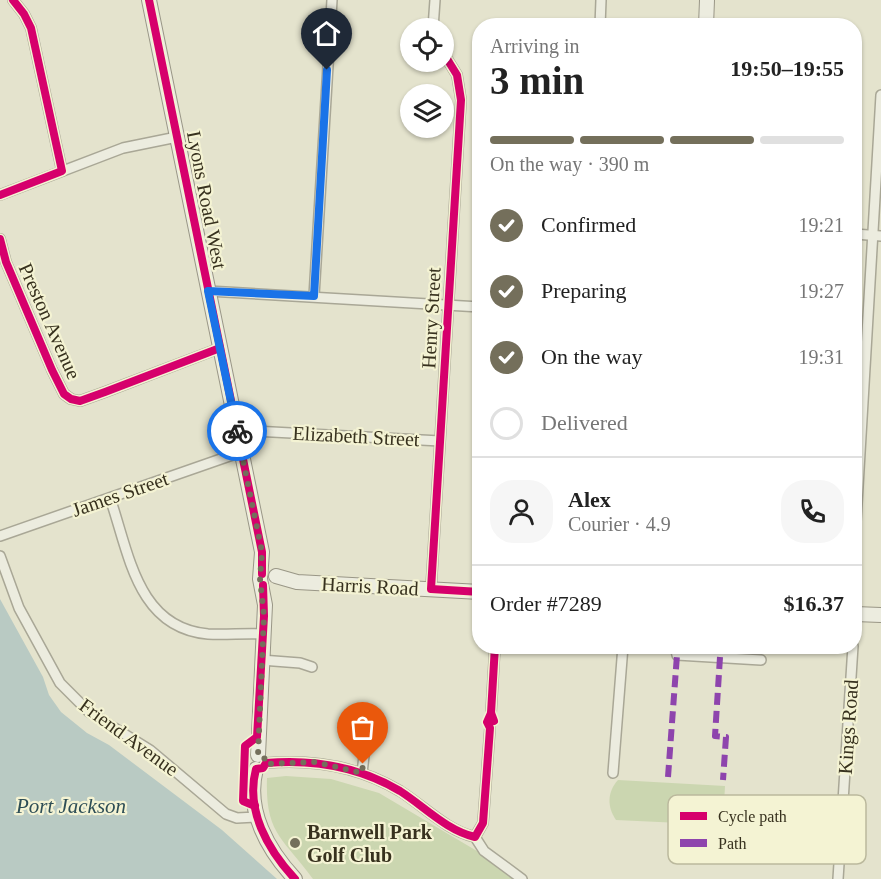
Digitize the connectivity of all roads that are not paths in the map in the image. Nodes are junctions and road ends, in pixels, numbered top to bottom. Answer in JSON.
{"nodes":[{"id":1,"x":13,"y":0,"type":"edge"},
{"id":2,"x":149,"y":0,"type":"edge"},
{"id":3,"x":332,"y":0,"type":"edge"},
{"id":4,"x":435,"y":0,"type":"edge"},
{"id":5,"x":601,"y":0,"type":"edge"},
{"id":6,"x":707,"y":0,"type":"edge"},
{"id":7,"x":434,"y":18,"type":"edge"},
{"id":8,"x":600,"y":18,"type":"edge"},
{"id":9,"x":706,"y":18,"type":"edge"},
{"id":10,"x":454,"y":70,"type":"edge"},
{"id":11,"x":881,"y":95,"type":"edge"},
{"id":12,"x":177,"y":137,"type":"junction"},
{"id":13,"x":63,"y":171,"type":"junction"},
{"id":14,"x":0,"y":195,"type":"edge"},
{"id":15,"x":862,"y":235,"type":"edge"},
{"id":16,"x":877,"y":236,"type":"edge"},
{"id":17,"x":0,"y":239,"type":"edge"},
{"id":18,"x":208,"y":291,"type":"junction"},
{"id":19,"x":314,"y":296,"type":"junction"},
{"id":20,"x":448,"y":305,"type":"junction"},
{"id":21,"x":472,"y":306,"type":"edge"},
{"id":22,"x":220,"y":348,"type":"junction"},
{"id":23,"x":237,"y":430,"type":"junction"},
{"id":24,"x":440,"y":441,"type":"junction"},
{"id":25,"x":862,"y":442,"type":"edge"},
{"id":26,"x":241,"y":452,"type":"junction"},
{"id":27,"x":110,"y":498,"type":"junction"},
{"id":28,"x":0,"y":536,"type":"edge"},
{"id":29,"x":0,"y":556,"type":"edge"},
{"id":30,"x":270,"y":580,"type":"junction"},
{"id":31,"x":431,"y":589,"type":"junction"},
{"id":32,"x":472,"y":592,"type":"edge"},
{"id":33,"x":862,"y":614,"type":"edge"},
{"id":34,"x":881,"y":615,"type":"edge"},
{"id":35,"x":263,"y":634,"type":"junction"},
{"id":36,"x":495,"y":654,"type":"edge"},
{"id":37,"x":621,"y":654,"type":"edge"},
{"id":38,"x":677,"y":654,"type":"edge"},
{"id":39,"x":852,"y":654,"type":"edge"},
{"id":40,"x":261,"y":660,"type":"junction"},
{"id":41,"x":761,"y":660,"type":"dead end"},
{"id":42,"x":312,"y":667,"type":"dead end"},
{"id":43,"x":369,"y":713,"type":"dead end"},
{"id":44,"x":491,"y":713,"type":"dead end"},
{"id":45,"x":490,"y":729,"type":"dead end"},
{"id":46,"x":260,"y":762,"type":"junction"},
{"id":47,"x":362,"y":773,"type":"junction"},
{"id":48,"x":613,"y":773,"type":"dead end"},
{"id":49,"x":843,"y":795,"type":"edge"},
{"id":50,"x":257,"y":817,"type":"junction"},
{"id":51,"x":475,"y":837,"type":"junction"},
{"id":52,"x":839,"y":864,"type":"edge"},
{"id":53,"x":295,"y":879,"type":"edge"},
{"id":54,"x":522,"y":879,"type":"edge"},
{"id":55,"x":838,"y":879,"type":"edge"}],
"edges":[{"from":1,"to":13,"type":"street"},
{"from":2,"to":12,"type":"main road","name":"Lyons Road West"},
{"from":3,"to":19,"type":"street"},
{"from":4,"to":7,"type":"street"},
{"from":5,"to":8,"type":"street"},
{"from":6,"to":9,"type":"main road"},
{"from":10,"to":20,"type":"street","name":"Henry Street"},
{"from":11,"to":16,"type":"street"},
{"from":12,"to":13,"type":"street"},
{"from":12,"to":18,"type":"main road","name":"Lyons Road West"},
{"from":13,"to":14,"type":"street"},
{"from":15,"to":16,"type":"street"},
{"from":16,"to":25,"type":"street"},
{"from":17,"to":22,"type":"street","name":"Preston Avenue"},
{"from":18,"to":19,"type":"street"},
{"from":18,"to":22,"type":"main road","name":"Lyons Road West"},
{"from":19,"to":20,"type":"street"},
{"from":20,"to":21,"type":"street"},
{"from":20,"to":24,"type":"street","name":"Henry Street"},
{"from":22,"to":23,"type":"main road","name":"Lyons Road West"},
{"from":23,"to":24,"type":"street","name":"Elizabeth Street"},
{"from":23,"to":26,"type":"main road","name":"Lyons Road West"},
{"from":24,"to":31,"type":"street","name":"Henry Street"},
{"from":26,"to":27,"type":"street","name":"James Street"},
{"from":26,"to":30,"type":"main road","name":"Lyons Road West"},
{"from":27,"to":28,"type":"street","name":"James Street"},
{"from":27,"to":35,"type":"street"},
{"from":29,"to":50,"type":"street","name":"Friend Avenue"},
{"from":30,"to":31,"type":"main road","name":"Harris Road"},
{"from":30,"to":35,"type":"main road"},
{"from":31,"to":32,"type":"main road","name":"Harris Road"},
{"from":33,"to":34,"type":"main road"},
{"from":35,"to":40,"type":"main road"},
{"from":36,"to":44,"type":"street"},
{"from":37,"to":48,"type":"street"},
{"from":38,"to":41,"type":"street"},
{"from":39,"to":49,"type":"street","name":"Kings Road"},
{"from":40,"to":42,"type":"street"},
{"from":40,"to":46,"type":"main road"},
{"from":43,"to":47,"type":"street"},
{"from":45,"to":51,"type":"street"},
{"from":46,"to":47,"type":"street"},
{"from":46,"to":50,"type":"main road"},
{"from":47,"to":51,"type":"street"},
{"from":50,"to":53,"type":"main road"},
{"from":51,"to":54,"type":"street"},
{"from":52,"to":55,"type":"street","name":"Kings Road"}]}
